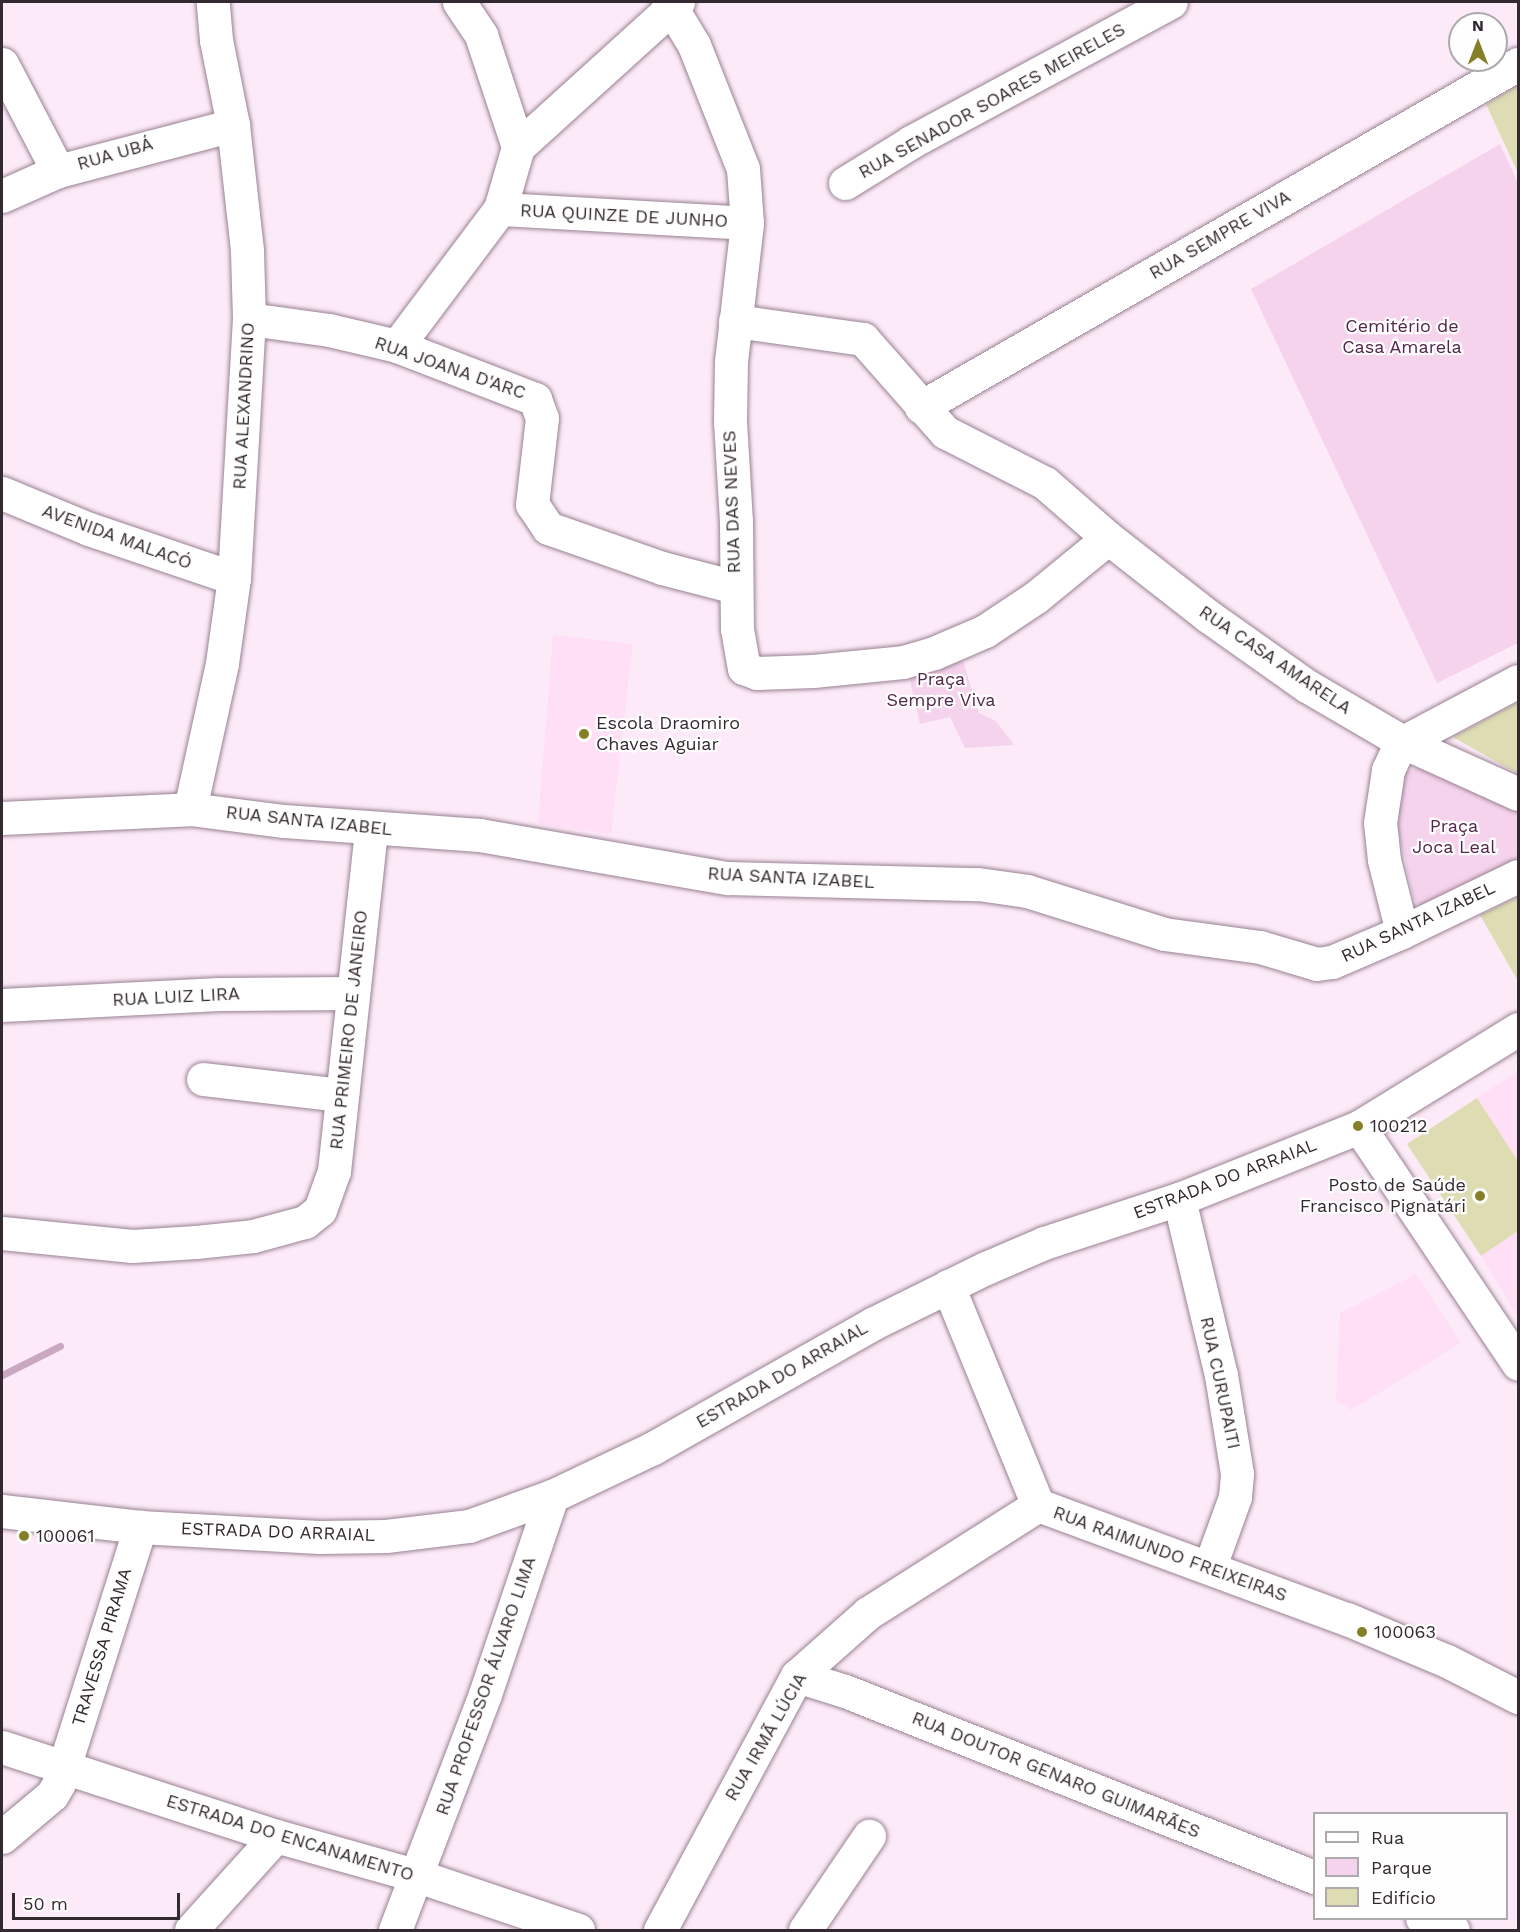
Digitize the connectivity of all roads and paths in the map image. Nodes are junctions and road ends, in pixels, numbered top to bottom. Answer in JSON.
{"nodes":[{"id":1,"x":213,"y":2,"type":"edge"},
{"id":2,"x":459,"y":2,"type":"edge"},
{"id":3,"x":1171,"y":2,"type":"edge"},
{"id":4,"x":672,"y":3,"type":"edge"},
{"id":5,"x":2,"y":64,"type":"edge"},
{"id":6,"x":1518,"y":64,"type":"edge"},
{"id":7,"x":233,"y":124,"type":"junction"},
{"id":8,"x":518,"y":147,"type":"junction"},
{"id":9,"x":58,"y":171,"type":"junction"},
{"id":10,"x":845,"y":183,"type":"dead end"},
{"id":11,"x":2,"y":196,"type":"edge"},
{"id":12,"x":500,"y":209,"type":"junction"},
{"id":13,"x":747,"y":224,"type":"junction"},
{"id":14,"x":249,"y":319,"type":"junction"},
{"id":15,"x":735,"y":321,"type":"junction"},
{"id":16,"x":397,"y":346,"type":"junction"},
{"id":17,"x":921,"y":407,"type":"junction"},
{"id":18,"x":2,"y":494,"type":"edge"},
{"id":19,"x":1108,"y":538,"type":"junction"},
{"id":20,"x":234,"y":578,"type":"junction"},
{"id":21,"x":735,"y":587,"type":"junction"},
{"id":22,"x":1518,"y":681,"type":"edge"},
{"id":23,"x":1403,"y":742,"type":"junction"},
{"id":24,"x":1518,"y":794,"type":"edge"},
{"id":25,"x":190,"y":809,"type":"junction"},
{"id":26,"x":2,"y":818,"type":"edge"},
{"id":27,"x":371,"y":828,"type":"junction"},
{"id":28,"x":1518,"y":876,"type":"edge"},
{"id":29,"x":1401,"y":932,"type":"junction"},
{"id":30,"x":351,"y":993,"type":"junction"},
{"id":31,"x":2,"y":1005,"type":"edge"},
{"id":32,"x":1518,"y":1029,"type":"edge"},
{"id":33,"x":203,"y":1079,"type":"dead end"},
{"id":34,"x":342,"y":1095,"type":"junction"},
{"id":35,"x":1359,"y":1127,"type":"junction"},
{"id":36,"x":1179,"y":1200,"type":"junction"},
{"id":37,"x":2,"y":1233,"type":"edge"},
{"id":38,"x":948,"y":1286,"type":"junction"},
{"id":39,"x":1518,"y":1364,"type":"edge"},
{"id":40,"x":552,"y":1496,"type":"junction"},
{"id":41,"x":1038,"y":1505,"type":"junction"},
{"id":42,"x":2,"y":1511,"type":"edge"},
{"id":43,"x":140,"y":1527,"type":"junction"},
{"id":44,"x":1210,"y":1566,"type":"junction"},
{"id":45,"x":797,"y":1676,"type":"junction"},
{"id":46,"x":1518,"y":1697,"type":"edge"},
{"id":47,"x":2,"y":1747,"type":"edge"},
{"id":48,"x":65,"y":1768,"type":"junction"},
{"id":49,"x":2,"y":1836,"type":"edge"},
{"id":50,"x":276,"y":1836,"type":"junction"},
{"id":51,"x":868,"y":1836,"type":"dead end"},
{"id":52,"x":418,"y":1876,"type":"junction"},
{"id":53,"x":1313,"y":1877,"type":"edge"},
{"id":54,"x":1427,"y":1920,"type":"edge"},
{"id":55,"x":191,"y":1930,"type":"edge"},
{"id":56,"x":395,"y":1930,"type":"edge"},
{"id":57,"x":578,"y":1930,"type":"edge"},
{"id":58,"x":660,"y":1930,"type":"edge"},
{"id":59,"x":805,"y":1930,"type":"edge"},
{"id":60,"x":1453,"y":1930,"type":"edge"}],
"edges":[{"from":1,"to":7,"type":"street","name":"RUA ALEXANDRINO"},
{"from":2,"to":8,"type":"street"},
{"from":3,"to":10,"type":"street","name":"RUA SENADOR SOARES MEIRELES"},
{"from":4,"to":8,"type":"street"},
{"from":4,"to":13,"type":"street","name":"RUA DAS NEVES"},
{"from":5,"to":9,"type":"street"},
{"from":6,"to":17,"type":"street","name":"RUA SEMPRE VIVA"},
{"from":7,"to":9,"type":"street","name":"RUA UBÁ"},
{"from":7,"to":14,"type":"street","name":"RUA ALEXANDRINO"},
{"from":8,"to":12,"type":"street"},
{"from":9,"to":11,"type":"street","name":"RUA UBÁ"},
{"from":12,"to":13,"type":"street","name":"RUA QUINZE DE JUNHO"},
{"from":12,"to":16,"type":"street"},
{"from":13,"to":15,"type":"street","name":"RUA DAS NEVES"},
{"from":14,"to":16,"type":"street","name":"RUA JOANA D'ARC"},
{"from":14,"to":20,"type":"street","name":"RUA ALEXANDRINO"},
{"from":15,"to":17,"type":"street"},
{"from":15,"to":21,"type":"street","name":"RUA DAS NEVES"},
{"from":16,"to":21,"type":"street","name":"RUA JOANA D'ARC"},
{"from":17,"to":19,"type":"street","name":"RUA CASA AMARELA"},
{"from":18,"to":20,"type":"street","name":"AVENIDA MALACÓ"},
{"from":19,"to":21,"type":"street","name":"RUA DAS NEVES"},
{"from":19,"to":23,"type":"street","name":"RUA CASA AMARELA"},
{"from":20,"to":25,"type":"street","name":"RUA ALEXANDRINO"},
{"from":22,"to":23,"type":"street"},
{"from":23,"to":24,"type":"street","name":"RUA CASA AMARELA"},
{"from":23,"to":29,"type":"street"},
{"from":25,"to":26,"type":"street","name":"RUA SANTA IZABEL"},
{"from":25,"to":27,"type":"street","name":"RUA SANTA IZABEL"},
{"from":27,"to":29,"type":"street","name":"RUA SANTA IZABEL"},
{"from":27,"to":30,"type":"street","name":"RUA PRIMEIRO DE JANEIRO"},
{"from":28,"to":29,"type":"street","name":"RUA SANTA IZABEL"},
{"from":30,"to":31,"type":"street","name":"RUA LUIZ LIRA"},
{"from":30,"to":34,"type":"street","name":"RUA PRIMEIRO DE JANEIRO"},
{"from":32,"to":35,"type":"street","name":"ESTRADA DO ARRAIAL"},
{"from":33,"to":34,"type":"street"},
{"from":34,"to":37,"type":"street","name":"RUA PRIMEIRO DE JANEIRO"},
{"from":35,"to":36,"type":"street","name":"ESTRADA DO ARRAIAL"},
{"from":35,"to":39,"type":"street"},
{"from":36,"to":38,"type":"street","name":"ESTRADA DO ARRAIAL"},
{"from":36,"to":44,"type":"street","name":"RUA CURUPAITI"},
{"from":38,"to":40,"type":"street","name":"ESTRADA DO ARRAIAL"},
{"from":38,"to":41,"type":"street","name":"RUA RAIMUNDO FREIXEIRAS"},
{"from":40,"to":43,"type":"street","name":"ESTRADA DO ARRAIAL"},
{"from":40,"to":52,"type":"street","name":"RUA PROFESSOR ÁLVARO LIMA"},
{"from":41,"to":44,"type":"street","name":"RUA RAIMUNDO FREIXEIRAS"},
{"from":41,"to":45,"type":"street","name":"RUA IRMÃ LÚCIA"},
{"from":42,"to":43,"type":"street","name":"ESTRADA DO ARRAIAL"},
{"from":43,"to":48,"type":"street","name":"TRAVESSA PIRAMA"},
{"from":44,"to":46,"type":"street","name":"RUA RAIMUNDO FREIXEIRAS"},
{"from":45,"to":53,"type":"street","name":"RUA DOUTOR GENARO GUIMARÃES"},
{"from":45,"to":58,"type":"street","name":"RUA IRMÃ LÚCIA"},
{"from":47,"to":48,"type":"street","name":"ESTRADA DO ENCANAMENTO"},
{"from":48,"to":49,"type":"street","name":"TRAVESSA PIRAMA"},
{"from":48,"to":50,"type":"street","name":"ESTRADA DO ENCANAMENTO"},
{"from":50,"to":52,"type":"street","name":"ESTRADA DO ENCANAMENTO"},
{"from":50,"to":55,"type":"street"},
{"from":51,"to":59,"type":"street"},
{"from":52,"to":56,"type":"street","name":"RUA PROFESSOR ÁLVARO LIMA"},
{"from":52,"to":57,"type":"street","name":"ESTRADA DO ENCANAMENTO"},
{"from":54,"to":60,"type":"street"}]}
